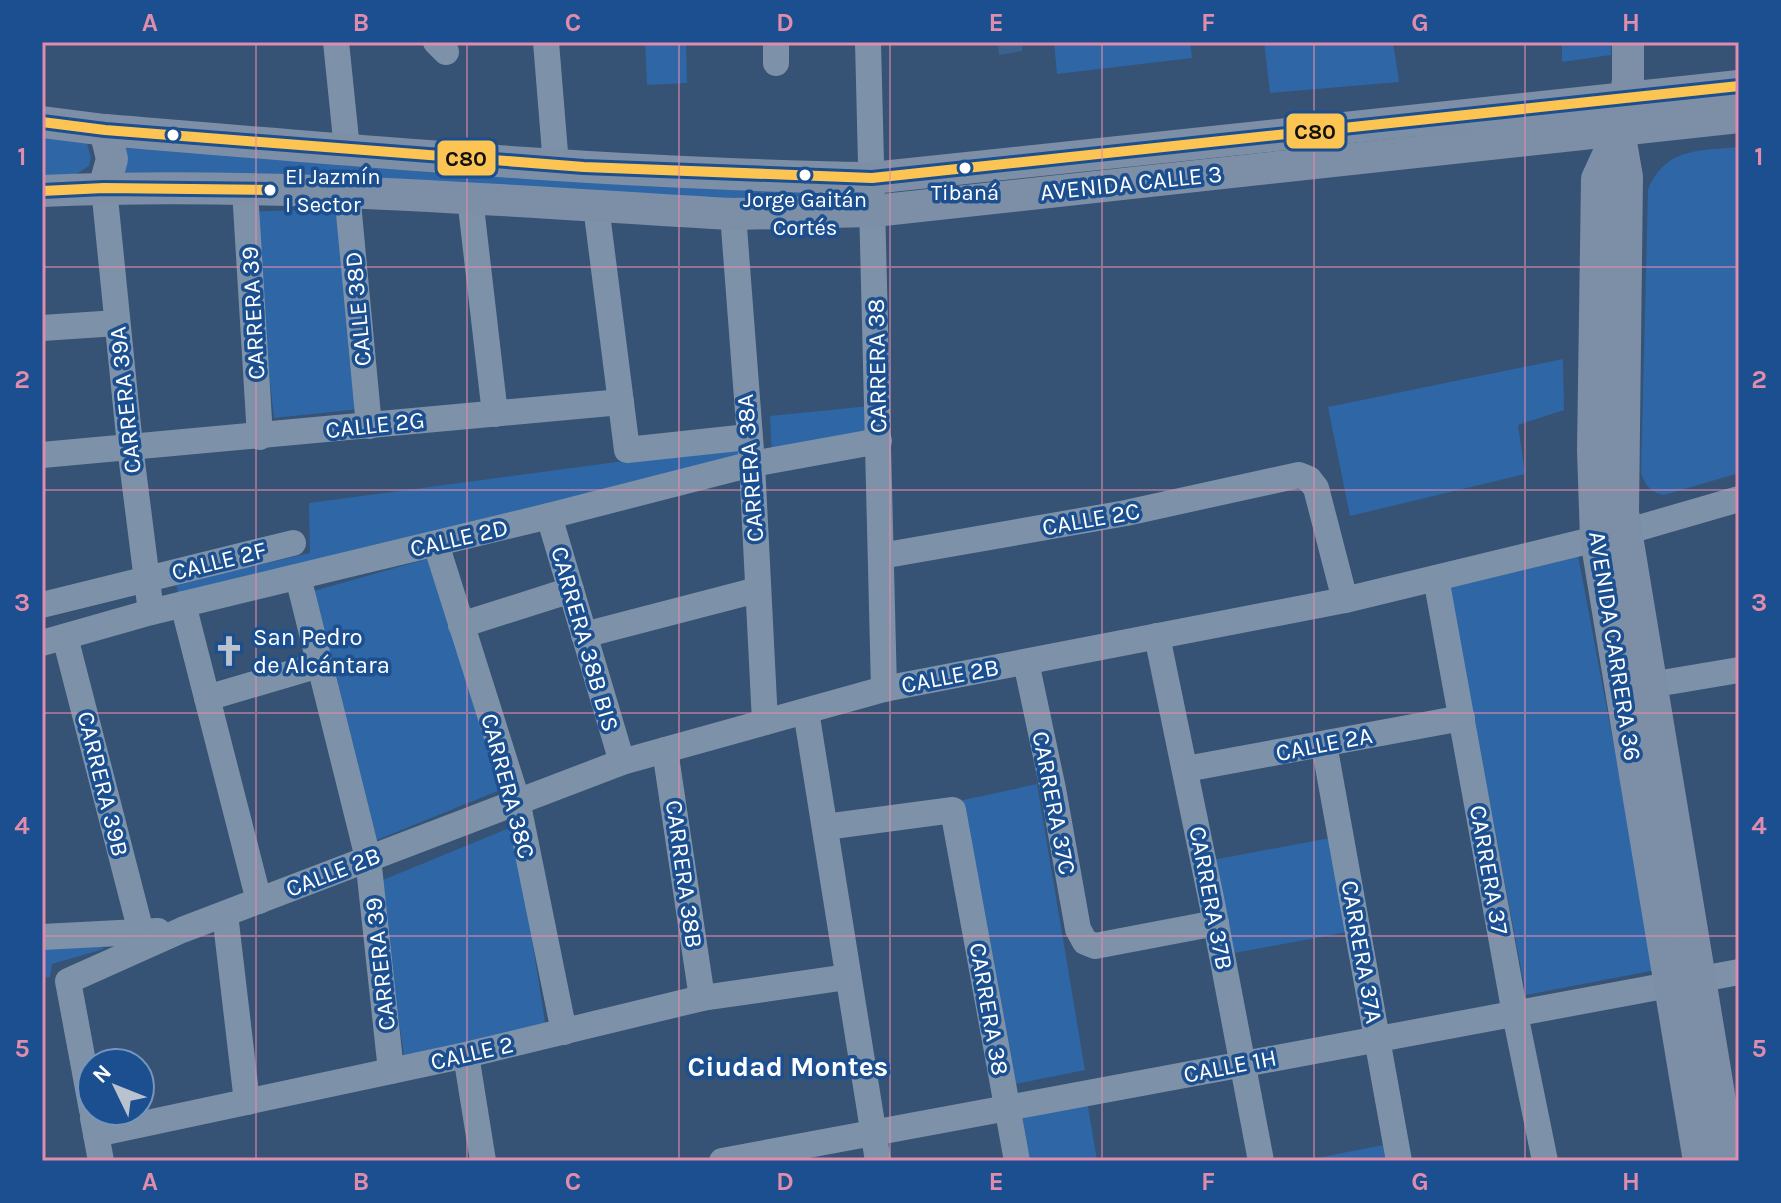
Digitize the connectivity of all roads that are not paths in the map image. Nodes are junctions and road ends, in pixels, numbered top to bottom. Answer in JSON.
{"nodes":[{"id":1,"x":336,"y":42,"type":"edge"},
{"id":2,"x":546,"y":42,"type":"edge"},
{"id":3,"x":868,"y":42,"type":"edge"},
{"id":4,"x":1628,"y":42,"type":"edge"},
{"id":5,"x":1739,"y":86,"type":"edge"},
{"id":6,"x":1625,"y":98,"type":"junction"},
{"id":7,"x":1739,"y":117,"type":"edge"},
{"id":8,"x":42,"y":122,"type":"edge"},
{"id":9,"x":105,"y":130,"type":"junction"},
{"id":10,"x":1619,"y":131,"type":"junction"},
{"id":11,"x":347,"y":149,"type":"junction"},
{"id":12,"x":556,"y":165,"type":"junction"},
{"id":13,"x":872,"y":178,"type":"junction"},
{"id":14,"x":104,"y":188,"type":"junction"},
{"id":15,"x":245,"y":190,"type":"junction"},
{"id":16,"x":42,"y":191,"type":"edge"},
{"id":17,"x":347,"y":192,"type":"junction"},
{"id":18,"x":470,"y":198,"type":"junction"},
{"id":19,"x":596,"y":206,"type":"junction"},
{"id":20,"x":874,"y":211,"type":"junction"},
{"id":21,"x":733,"y":214,"type":"junction"},
{"id":22,"x":117,"y":323,"type":"junction"},
{"id":23,"x":42,"y":328,"type":"edge"},
{"id":24,"x":621,"y":402,"type":"junction"},
{"id":25,"x":495,"y":414,"type":"junction"},
{"id":26,"x":369,"y":426,"type":"junction"},
{"id":27,"x":260,"y":437,"type":"junction"},
{"id":28,"x":748,"y":437,"type":"junction"},
{"id":29,"x":879,"y":441,"type":"junction"},
{"id":30,"x":130,"y":446,"type":"junction"},
{"id":31,"x":42,"y":455,"type":"edge"},
{"id":32,"x":752,"y":464,"type":"junction"},
{"id":33,"x":1739,"y":499,"type":"edge"},
{"id":34,"x":549,"y":516,"type":"junction"},
{"id":35,"x":1611,"y":536,"type":"junction"},
{"id":36,"x":293,"y":543,"type":"dead end"},
{"id":37,"x":436,"y":544,"type":"junction"},
{"id":38,"x":881,"y":556,"type":"junction"},
{"id":39,"x":298,"y":577,"type":"junction"},
{"id":40,"x":1436,"y":578,"type":"junction"},
{"id":41,"x":146,"y":579,"type":"junction"},
{"id":42,"x":571,"y":590,"type":"junction"},
{"id":43,"x":757,"y":590,"type":"junction"},
{"id":44,"x":1345,"y":600,"type":"junction"},
{"id":45,"x":183,"y":604,"type":"junction"},
{"id":46,"x":42,"y":605,"type":"edge"},
{"id":47,"x":151,"y":612,"type":"junction"},
{"id":48,"x":461,"y":625,"type":"junction"},
{"id":49,"x":584,"y":635,"type":"junction"},
{"id":50,"x":1157,"y":636,"type":"junction"},
{"id":51,"x":54,"y":640,"type":"edge"},
{"id":52,"x":1026,"y":662,"type":"junction"},
{"id":53,"x":319,"y":665,"type":"junction"},
{"id":54,"x":1739,"y":670,"type":"edge"},
{"id":55,"x":1636,"y":687,"type":"junction"},
{"id":56,"x":884,"y":689,"type":"junction"},
{"id":57,"x":207,"y":698,"type":"junction"},
{"id":58,"x":806,"y":711,"type":"junction"},
{"id":59,"x":1462,"y":718,"type":"junction"},
{"id":60,"x":765,"y":722,"type":"junction"},
{"id":61,"x":1324,"y":744,"type":"junction"},
{"id":62,"x":665,"y":750,"type":"junction"},
{"id":63,"x":622,"y":762,"type":"junction"},
{"id":64,"x":1186,"y":769,"type":"junction"},
{"id":65,"x":517,"y":800,"type":"junction"},
{"id":66,"x":825,"y":827,"type":"junction"},
{"id":67,"x":368,"y":858,"type":"junction"},
{"id":68,"x":259,"y":901,"type":"junction"},
{"id":69,"x":225,"y":914,"type":"junction"},
{"id":70,"x":1216,"y":923,"type":"junction"},
{"id":71,"x":182,"y":930,"type":"junction"},
{"id":72,"x":141,"y":932,"type":"junction"},
{"id":73,"x":42,"y":937,"type":"edge"},
{"id":74,"x":1739,"y":972,"type":"edge"},
{"id":75,"x":847,"y":977,"type":"junction"},
{"id":76,"x":1685,"y":982,"type":"junction"},
{"id":77,"x":702,"y":998,"type":"junction"},
{"id":78,"x":1515,"y":1014,"type":"junction"},
{"id":79,"x":564,"y":1032,"type":"junction"},
{"id":80,"x":1378,"y":1039,"type":"junction"},
{"id":81,"x":80,"y":1047,"type":"edge"},
{"id":82,"x":466,"y":1055,"type":"junction"},
{"id":83,"x":1242,"y":1064,"type":"junction"},
{"id":84,"x":391,"y":1071,"type":"junction"},
{"id":85,"x":247,"y":1102,"type":"junction"},
{"id":86,"x":1007,"y":1108,"type":"junction"},
{"id":87,"x":156,"y":1112,"type":"edge"},
{"id":88,"x":95,"y":1127,"type":"edge"},
{"id":89,"x":874,"y":1133,"type":"junction"},
{"id":90,"x":101,"y":1161,"type":"edge"},
{"id":91,"x":483,"y":1161,"type":"edge"},
{"id":92,"x":722,"y":1161,"type":"edge"},
{"id":93,"x":878,"y":1161,"type":"edge"},
{"id":94,"x":1017,"y":1161,"type":"edge"},
{"id":95,"x":1261,"y":1161,"type":"edge"},
{"id":96,"x":1399,"y":1161,"type":"edge"},
{"id":97,"x":1545,"y":1161,"type":"edge"},
{"id":98,"x":1699,"y":1161,"type":"edge"},
{"id":99,"x":1730,"y":1161,"type":"edge"}],
"edges":[{"from":1,"to":11,"type":"street"},
{"from":2,"to":12,"type":"street"},
{"from":3,"to":13,"type":"street","name":"CARRERA 38"},
{"from":4,"to":6,"type":"main road","name":"AVENIDA CARRERA 36"},
{"from":5,"to":6,"type":"main road","name":"AVENIDA CALLE 3"},
{"from":6,"to":10,"type":"main road","name":"AVENIDA CARRERA 36"},
{"from":6,"to":13,"type":"main road","name":"AVENIDA CALLE 3"},
{"from":7,"to":10,"type":"main road","name":"AVENIDA CALLE 3"},
{"from":8,"to":9,"type":"main road","name":"AVENIDA CALLE 3"},
{"from":9,"to":11,"type":"main road","name":"AVENIDA CALLE 3"},
{"from":9,"to":14,"type":"main road"},
{"from":10,"to":20,"type":"main road","name":"AVENIDA CALLE 3"},
{"from":10,"to":35,"type":"main road","name":"AVENIDA CARRERA 36"},
{"from":11,"to":12,"type":"main road","name":"AVENIDA CALLE 3"},
{"from":12,"to":13,"type":"main road","name":"AVENIDA CALLE 3"},
{"from":13,"to":20,"type":"street","name":"CARRERA 38"},
{"from":14,"to":15,"type":"main road","name":"AVENIDA CALLE 3"},
{"from":14,"to":16,"type":"main road","name":"AVENIDA CALLE 3"},
{"from":14,"to":22,"type":"street","name":"CARRERA 39A"},
{"from":15,"to":17,"type":"main road","name":"AVENIDA CALLE 3"},
{"from":15,"to":27,"type":"street","name":"CARRERA 39"},
{"from":17,"to":18,"type":"main road","name":"AVENIDA CALLE 3"},
{"from":17,"to":26,"type":"street","name":"CALLE 38D"},
{"from":18,"to":19,"type":"main road","name":"AVENIDA CALLE 3"},
{"from":18,"to":25,"type":"street"},
{"from":19,"to":21,"type":"main road","name":"AVENIDA CALLE 3"},
{"from":19,"to":24,"type":"street"},
{"from":20,"to":21,"type":"main road","name":"AVENIDA CALLE 3"},
{"from":20,"to":29,"type":"street","name":"CARRERA 38"},
{"from":21,"to":28,"type":"street","name":"CARRERA 38A"},
{"from":22,"to":23,"type":"street"},
{"from":22,"to":30,"type":"street","name":"CARRERA 39A"},
{"from":24,"to":25,"type":"street","name":"CALLE 2G"},
{"from":24,"to":28,"type":"street"},
{"from":25,"to":26,"type":"street","name":"CALLE 2G"},
{"from":26,"to":27,"type":"street","name":"CALLE 2G"},
{"from":27,"to":30,"type":"street","name":"CALLE 2G"},
{"from":28,"to":32,"type":"street","name":"CARRERA 38A"},
{"from":29,"to":32,"type":"street","name":"CALLE 2D"},
{"from":29,"to":38,"type":"street","name":"CARRERA 38"},
{"from":30,"to":31,"type":"street"},
{"from":30,"to":41,"type":"street","name":"CARRERA 39A"},
{"from":32,"to":34,"type":"street","name":"CALLE 2D"},
{"from":32,"to":43,"type":"street","name":"CARRERA 38A"},
{"from":33,"to":35,"type":"street","name":"CALLE 2B"},
{"from":34,"to":37,"type":"street","name":"CALLE 2D"},
{"from":34,"to":42,"type":"street","name":"CARRERA 38B BIS"},
{"from":35,"to":40,"type":"street","name":"CALLE 2B"},
{"from":35,"to":55,"type":"main road","name":"AVENIDA CARRERA 36"},
{"from":36,"to":41,"type":"street","name":"CALLE 2F"},
{"from":37,"to":39,"type":"street","name":"CALLE 2D"},
{"from":37,"to":48,"type":"street","name":"CARRERA 38C"},
{"from":38,"to":44,"type":"street","name":"CALLE 2C"},
{"from":38,"to":56,"type":"street","name":"CARRERA 38"},
{"from":39,"to":45,"type":"street","name":"CALLE 2D"},
{"from":39,"to":53,"type":"street","name":"CARRERA 39"},
{"from":40,"to":44,"type":"street","name":"CALLE 2B"},
{"from":40,"to":59,"type":"street","name":"CARRERA 37"},
{"from":41,"to":46,"type":"street"},
{"from":41,"to":47,"type":"street","name":"CARRERA 39A"},
{"from":42,"to":48,"type":"street"},
{"from":42,"to":49,"type":"street","name":"CARRERA 38B BIS"},
{"from":43,"to":49,"type":"street"},
{"from":43,"to":60,"type":"street","name":"CARRERA 38A"},
{"from":44,"to":50,"type":"street","name":"CALLE 2B"},
{"from":45,"to":47,"type":"street","name":"CALLE 2D"},
{"from":45,"to":57,"type":"street"},
{"from":47,"to":51,"type":"street","name":"CALLE 2D"},
{"from":48,"to":65,"type":"street","name":"CARRERA 38C"},
{"from":49,"to":63,"type":"street","name":"CARRERA 38B BIS"},
{"from":50,"to":52,"type":"street","name":"CALLE 2B"},
{"from":50,"to":64,"type":"street","name":"CARRERA 37B"},
{"from":51,"to":72,"type":"street","name":"CARRERA 39B"},
{"from":52,"to":56,"type":"street","name":"CALLE 2B"},
{"from":52,"to":70,"type":"street","name":"CARRERA 37C"},
{"from":53,"to":57,"type":"street"},
{"from":53,"to":67,"type":"street","name":"CARRERA 39"},
{"from":54,"to":55,"type":"street"},
{"from":55,"to":76,"type":"main road","name":"AVENIDA CARRERA 36"},
{"from":56,"to":58,"type":"street","name":"CALLE 2B"},
{"from":57,"to":68,"type":"street"},
{"from":58,"to":60,"type":"street","name":"CALLE 2B"},
{"from":58,"to":66,"type":"street"},
{"from":59,"to":61,"type":"street","name":"CALLE 2A"},
{"from":59,"to":78,"type":"street","name":"CARRERA 37"},
{"from":60,"to":62,"type":"street","name":"CALLE 2B"},
{"from":61,"to":64,"type":"street","name":"CALLE 2A"},
{"from":61,"to":80,"type":"street","name":"CARRERA 37A"},
{"from":62,"to":63,"type":"street","name":"CALLE 2B"},
{"from":62,"to":77,"type":"street","name":"CARRERA 38B"},
{"from":63,"to":65,"type":"street","name":"CALLE 2B"},
{"from":64,"to":70,"type":"street","name":"CARRERA 37B"},
{"from":65,"to":67,"type":"street","name":"CALLE 2B"},
{"from":65,"to":79,"type":"street","name":"CARRERA 38C"},
{"from":66,"to":75,"type":"street"},
{"from":66,"to":86,"type":"street","name":"CARRERA 38"},
{"from":67,"to":68,"type":"street","name":"CALLE 2B"},
{"from":67,"to":84,"type":"street","name":"CARRERA 39"},
{"from":68,"to":69,"type":"street","name":"CALLE 2B"},
{"from":69,"to":71,"type":"street","name":"CALLE 2B"},
{"from":69,"to":85,"type":"street"},
{"from":70,"to":83,"type":"street","name":"CARRERA 37B"},
{"from":71,"to":72,"type":"street","name":"CALLE 2B"},
{"from":71,"to":81,"type":"street","name":"CALLE 2B"},
{"from":72,"to":73,"type":"street","name":"CALLE 2B"},
{"from":74,"to":76,"type":"street","name":"CALLE 1H"},
{"from":75,"to":77,"type":"street","name":"CALLE 2"},
{"from":75,"to":89,"type":"street"},
{"from":76,"to":78,"type":"street","name":"CALLE 1H"},
{"from":76,"to":98,"type":"main road","name":"AVENIDA CARRERA 36"},
{"from":76,"to":99,"type":"main road","name":"AVENIDA CARRERA 36"},
{"from":77,"to":79,"type":"street","name":"CALLE 2"},
{"from":78,"to":80,"type":"street","name":"CALLE 1H"},
{"from":78,"to":97,"type":"street","name":"CARRERA 37"},
{"from":79,"to":82,"type":"street","name":"CALLE 2"},
{"from":80,"to":83,"type":"street","name":"CALLE 1H"},
{"from":80,"to":96,"type":"street","name":"CARRERA 37A"},
{"from":82,"to":84,"type":"street","name":"CALLE 2"},
{"from":82,"to":91,"type":"street"},
{"from":83,"to":86,"type":"street","name":"CALLE 1H"},
{"from":83,"to":95,"type":"street","name":"CARRERA 37B"},
{"from":84,"to":85,"type":"street","name":"CALLE 2"},
{"from":85,"to":87,"type":"street","name":"CALLE 2"},
{"from":86,"to":89,"type":"street","name":"CALLE 1H"},
{"from":86,"to":94,"type":"street","name":"CARRERA 38"},
{"from":88,"to":90,"type":"street"},
{"from":89,"to":92,"type":"street","name":"CALLE 1H"},
{"from":89,"to":93,"type":"street"}]}
